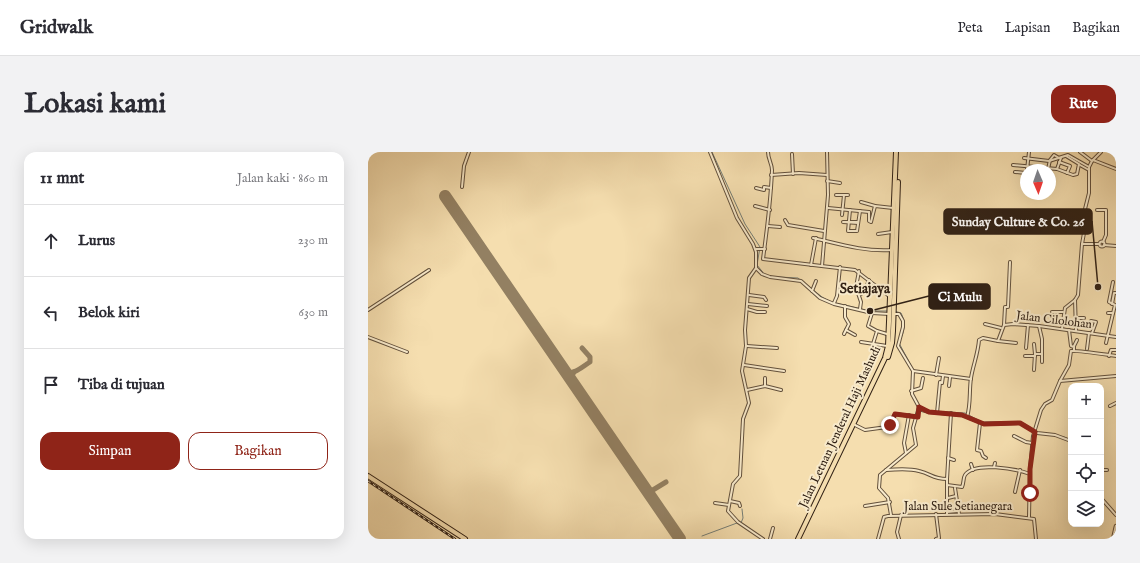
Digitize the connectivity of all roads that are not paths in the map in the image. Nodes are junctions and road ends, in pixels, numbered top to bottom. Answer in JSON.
{"nodes":[{"id":1,"x":469,"y":152,"type":"edge"},
{"id":2,"x":710,"y":152,"type":"edge"},
{"id":3,"x":768,"y":152,"type":"edge"},
{"id":4,"x":827,"y":152,"type":"edge"},
{"id":5,"x":897,"y":152,"type":"edge"},
{"id":6,"x":1029,"y":152,"type":"edge"},
{"id":7,"x":1080,"y":152,"type":"edge"},
{"id":8,"x":1101,"y":152,"type":"edge"},
{"id":9,"x":792,"y":154,"type":"dead end"},
{"id":10,"x":1024,"y":158,"type":"dead end"},
{"id":11,"x":1060,"y":158,"type":"junction"},
{"id":12,"x":1028,"y":159,"type":"junction"},
{"id":13,"x":1050,"y":160,"type":"junction"},
{"id":14,"x":1077,"y":161,"type":"junction"},
{"id":15,"x":1092,"y":161,"type":"junction"},
{"id":16,"x":1059,"y":162,"type":"junction"},
{"id":17,"x":1028,"y":164,"type":"edge"},
{"id":18,"x":1049,"y":164,"type":"edge"},
{"id":19,"x":1079,"y":164,"type":"junction"},
{"id":20,"x":1012,"y":165,"type":"dead end"},
{"id":21,"x":1020,"y":166,"type":"edge"},
{"id":22,"x":1089,"y":169,"type":"junction"},
{"id":23,"x":1057,"y":170,"type":"joint"},
{"id":24,"x":1116,"y":170,"type":"edge"},
{"id":25,"x":1015,"y":172,"type":"dead end"},
{"id":26,"x":1020,"y":172,"type":"edge"},
{"id":27,"x":1067,"y":173,"type":"junction"},
{"id":28,"x":793,"y":174,"type":"junction"},
{"id":29,"x":772,"y":175,"type":"junction"},
{"id":30,"x":827,"y":175,"type":"junction"},
{"id":31,"x":827,"y":181,"type":"junction"},
{"id":32,"x":840,"y":183,"type":"dead end"},
{"id":33,"x":462,"y":187,"type":"dead end"},
{"id":34,"x":756,"y":188,"type":"dead end"},
{"id":35,"x":771,"y":188,"type":"junction"},
{"id":36,"x":836,"y":195,"type":"dead end"},
{"id":37,"x":844,"y":195,"type":"junction"},
{"id":38,"x":848,"y":195,"type":"dead end"},
{"id":39,"x":861,"y":202,"type":"dead end"},
{"id":40,"x":755,"y":206,"type":"dead end"},
{"id":41,"x":875,"y":206,"type":"junction"},
{"id":42,"x":828,"y":208,"type":"junction"},
{"id":43,"x":894,"y":208,"type":"junction"},
{"id":44,"x":770,"y":210,"type":"junction"},
{"id":45,"x":843,"y":210,"type":"junction"},
{"id":46,"x":850,"y":210,"type":"junction"},
{"id":47,"x":1097,"y":210,"type":"dead end"},
{"id":48,"x":860,"y":211,"type":"junction"},
{"id":49,"x":1070,"y":213,"type":"dead end"},
{"id":50,"x":842,"y":215,"type":"dead end"},
{"id":51,"x":1085,"y":215,"type":"junction"},
{"id":52,"x":785,"y":220,"type":"dead end"},
{"id":53,"x":849,"y":222,"type":"junction"},
{"id":54,"x":858,"y":222,"type":"junction"},
{"id":55,"x":768,"y":226,"type":"junction"},
{"id":56,"x":780,"y":227,"type":"dead end"},
{"id":57,"x":824,"y":231,"type":"junction"},
{"id":58,"x":893,"y":233,"type":"junction"},
{"id":59,"x":878,"y":234,"type":"dead end"},
{"id":60,"x":813,"y":238,"type":"dead end"},
{"id":61,"x":816,"y":238,"type":"junction"},
{"id":62,"x":824,"y":240,"type":"junction"},
{"id":63,"x":1103,"y":242,"type":"junction"},
{"id":64,"x":1082,"y":244,"type":"junction"},
{"id":65,"x":1100,"y":244,"type":"junction"},
{"id":66,"x":1104,"y":245,"type":"junction"},
{"id":67,"x":1116,"y":246,"type":"edge"},
{"id":68,"x":758,"y":249,"type":"junction"},
{"id":69,"x":764,"y":249,"type":"junction"},
{"id":70,"x":893,"y":250,"type":"junction"},
{"id":71,"x":1010,"y":262,"type":"dead end"},
{"id":72,"x":811,"y":265,"type":"junction"},
{"id":73,"x":822,"y":266,"type":"junction"},
{"id":74,"x":840,"y":267,"type":"junction"},
{"id":75,"x":756,"y":268,"type":"junction"},
{"id":76,"x":428,"y":270,"type":"dead end"},
{"id":77,"x":859,"y":271,"type":"junction"},
{"id":78,"x":869,"y":280,"type":"junction"},
{"id":79,"x":816,"y":281,"type":"dead end"},
{"id":80,"x":1113,"y":282,"type":"dead end"},
{"id":81,"x":1112,"y":287,"type":"junction"},
{"id":82,"x":1116,"y":287,"type":"edge"},
{"id":83,"x":813,"y":290,"type":"junction"},
{"id":84,"x":1116,"y":293,"type":"edge"},
{"id":85,"x":861,"y":294,"type":"dead end"},
{"id":86,"x":749,"y":295,"type":"junction"},
{"id":87,"x":891,"y":296,"type":"junction"},
{"id":88,"x":766,"y":300,"type":"dead end"},
{"id":89,"x":1075,"y":300,"type":"junction"},
{"id":90,"x":835,"y":302,"type":"junction"},
{"id":91,"x":748,"y":304,"type":"junction"},
{"id":92,"x":1114,"y":305,"type":"edge"},
{"id":93,"x":768,"y":306,"type":"dead end"},
{"id":94,"x":844,"y":307,"type":"junction"},
{"id":95,"x":748,"y":309,"type":"junction"},
{"id":96,"x":861,"y":309,"type":"junction"},
{"id":97,"x":368,"y":310,"type":"edge"},
{"id":98,"x":765,"y":312,"type":"dead end"},
{"id":99,"x":893,"y":312,"type":"junction"},
{"id":100,"x":1052,"y":312,"type":"dead end"},
{"id":101,"x":1063,"y":312,"type":"junction"},
{"id":102,"x":1108,"y":312,"type":"dead end"},
{"id":103,"x":872,"y":313,"type":"junction"},
{"id":104,"x":1113,"y":313,"type":"junction"},
{"id":105,"x":1077,"y":318,"type":"junction"},
{"id":106,"x":1084,"y":318,"type":"dead end"},
{"id":107,"x":1091,"y":321,"type":"dead end"},
{"id":108,"x":985,"y":324,"type":"dead end"},
{"id":109,"x":892,"y":325,"type":"junction"},
{"id":110,"x":1004,"y":325,"type":"junction"},
{"id":111,"x":1028,"y":326,"type":"junction"},
{"id":112,"x":1039,"y":326,"type":"junction"},
{"id":113,"x":1001,"y":328,"type":"junction"},
{"id":114,"x":1062,"y":329,"type":"junction"},
{"id":115,"x":846,"y":330,"type":"junction"},
{"id":116,"x":1069,"y":330,"type":"junction"},
{"id":117,"x":877,"y":331,"type":"junction"},
{"id":118,"x":1076,"y":331,"type":"junction"},
{"id":119,"x":1091,"y":333,"type":"junction"},
{"id":120,"x":844,"y":334,"type":"dead end"},
{"id":121,"x":887,"y":334,"type":"dead end"},
{"id":122,"x":855,"y":335,"type":"dead end"},
{"id":123,"x":1109,"y":336,"type":"junction"},
{"id":124,"x":368,"y":337,"type":"edge"},
{"id":125,"x":1116,"y":337,"type":"edge"},
{"id":126,"x":998,"y":340,"type":"junction"},
{"id":127,"x":1077,"y":340,"type":"dead end"},
{"id":128,"x":861,"y":342,"type":"dead end"},
{"id":129,"x":1016,"y":343,"type":"dead end"},
{"id":130,"x":1106,"y":343,"type":"dead end"},
{"id":131,"x":873,"y":344,"type":"junction"},
{"id":132,"x":1034,"y":344,"type":"dead end"},
{"id":133,"x":746,"y":346,"type":"junction"},
{"id":134,"x":888,"y":346,"type":"junction"},
{"id":135,"x":1074,"y":346,"type":"junction"},
{"id":136,"x":777,"y":348,"type":"dead end"},
{"id":137,"x":1026,"y":348,"type":"dead end"},
{"id":138,"x":1087,"y":349,"type":"dead end"},
{"id":139,"x":1116,"y":350,"type":"edge"},
{"id":140,"x":1074,"y":351,"type":"junction"},
{"id":141,"x":407,"y":352,"type":"dead end"},
{"id":142,"x":1042,"y":354,"type":"junction"},
{"id":143,"x":1035,"y":355,"type":"junction"},
{"id":144,"x":1025,"y":356,"type":"dead end"},
{"id":145,"x":1109,"y":356,"type":"junction"},
{"id":146,"x":1116,"y":356,"type":"edge"},
{"id":147,"x":939,"y":358,"type":"dead end"},
{"id":148,"x":1042,"y":362,"type":"dead end"},
{"id":149,"x":744,"y":365,"type":"junction"},
{"id":150,"x":1034,"y":370,"type":"dead end"},
{"id":151,"x":784,"y":371,"type":"dead end"},
{"id":152,"x":914,"y":371,"type":"junction"},
{"id":153,"x":936,"y":375,"type":"junction"},
{"id":154,"x":943,"y":376,"type":"junction"},
{"id":155,"x":1116,"y":376,"type":"edge"},
{"id":156,"x":950,"y":377,"type":"junction"},
{"id":157,"x":765,"y":378,"type":"dead end"},
{"id":158,"x":923,"y":378,"type":"dead end"},
{"id":159,"x":971,"y":379,"type":"junction"},
{"id":160,"x":1060,"y":381,"type":"junction"},
{"id":161,"x":765,"y":386,"type":"junction"},
{"id":162,"x":949,"y":386,"type":"dead end"},
{"id":163,"x":747,"y":390,"type":"junction"},
{"id":164,"x":782,"y":390,"type":"dead end"},
{"id":165,"x":912,"y":391,"type":"junction"},
{"id":166,"x":1116,"y":403,"type":"edge"},
{"id":167,"x":1110,"y":406,"type":"dead end"},
{"id":168,"x":919,"y":407,"type":"junction"},
{"id":169,"x":937,"y":412,"type":"junction"},
{"id":170,"x":952,"y":413,"type":"junction"},
{"id":171,"x":909,"y":415,"type":"junction"},
{"id":172,"x":968,"y":415,"type":"junction"},
{"id":173,"x":918,"y":417,"type":"junction"},
{"id":174,"x":856,"y":420,"type":"junction"},
{"id":175,"x":980,"y":423,"type":"junction"},
{"id":176,"x":855,"y":425,"type":"junction"},
{"id":177,"x":890,"y":426,"type":"junction"},
{"id":178,"x":894,"y":426,"type":"dead end"},
{"id":179,"x":1035,"y":431,"type":"junction"},
{"id":180,"x":1014,"y":436,"type":"dead end"},
{"id":181,"x":1068,"y":440,"type":"edge"},
{"id":182,"x":1032,"y":442,"type":"junction"},
{"id":183,"x":906,"y":453,"type":"junction"},
{"id":184,"x":948,"y":458,"type":"junction"},
{"id":185,"x":986,"y":458,"type":"dead end"},
{"id":186,"x":954,"y":460,"type":"dead end"},
{"id":187,"x":995,"y":463,"type":"dead end"},
{"id":188,"x":971,"y":464,"type":"dead end"},
{"id":189,"x":994,"y":468,"type":"junction"},
{"id":190,"x":885,"y":470,"type":"junction"},
{"id":191,"x":973,"y":470,"type":"junction"},
{"id":192,"x":1020,"y":470,"type":"junction"},
{"id":193,"x":1030,"y":474,"type":"junction"},
{"id":194,"x":368,"y":476,"type":"edge"},
{"id":195,"x":947,"y":479,"type":"junction"},
{"id":196,"x":947,"y":485,"type":"junction"},
{"id":197,"x":950,"y":488,"type":"dead end"},
{"id":198,"x":1015,"y":492,"type":"dead end"},
{"id":199,"x":956,"y":496,"type":"junction"},
{"id":200,"x":730,"y":501,"type":"junction"},
{"id":201,"x":1104,"y":501,"type":"edge"},
{"id":202,"x":890,"y":502,"type":"junction"},
{"id":203,"x":715,"y":503,"type":"dead end"},
{"id":204,"x":729,"y":505,"type":"junction"},
{"id":205,"x":740,"y":506,"type":"dead end"},
{"id":206,"x":865,"y":506,"type":"dead end"},
{"id":207,"x":948,"y":506,"type":"dead end"},
{"id":208,"x":958,"y":512,"type":"junction"},
{"id":209,"x":947,"y":513,"type":"junction"},
{"id":210,"x":936,"y":514,"type":"junction"},
{"id":211,"x":891,"y":515,"type":"junction"},
{"id":212,"x":901,"y":515,"type":"junction"},
{"id":213,"x":1116,"y":515,"type":"edge"},
{"id":214,"x":1029,"y":517,"type":"junction"},
{"id":215,"x":1116,"y":526,"type":"edge"},
{"id":216,"x":773,"y":528,"type":"dead end"},
{"id":217,"x":465,"y":539,"type":"edge"},
{"id":218,"x":763,"y":539,"type":"edge"},
{"id":219,"x":770,"y":539,"type":"edge"},
{"id":220,"x":799,"y":539,"type":"edge"},
{"id":221,"x":878,"y":539,"type":"edge"},
{"id":222,"x":899,"y":539,"type":"edge"},
{"id":223,"x":936,"y":539,"type":"edge"},
{"id":224,"x":1036,"y":539,"type":"edge"},
{"id":225,"x":1113,"y":539,"type":"edge"}],
"edges":[{"from":1,"to":33,"type":"street"},
{"from":2,"to":68,"type":"street"},
{"from":3,"to":29,"type":"street"},
{"from":4,"to":30,"type":"street"},
{"from":5,"to":43,"type":"main road","name":"Jalan Letnan Jenderal Haji Mashudi"},
{"from":5,"to":99,"type":"main road","name":"Jalan Letnan Jenderal Haji Mashudi"},
{"from":6,"to":12,"type":"street"},
{"from":7,"to":15,"type":"street"},
{"from":8,"to":15,"type":"street"},
{"from":9,"to":28,"type":"street"},
{"from":10,"to":12,"type":"street"},
{"from":11,"to":13,"type":"street"},
{"from":11,"to":14,"type":"street"},
{"from":11,"to":16,"type":"street"},
{"from":12,"to":13,"type":"street"},
{"from":12,"to":17,"type":"street"},
{"from":13,"to":18,"type":"street"},
{"from":14,"to":19,"type":"street"},
{"from":14,"to":22,"type":"street"},
{"from":15,"to":22,"type":"street"},
{"from":15,"to":24,"type":"street"},
{"from":16,"to":23,"type":"street"},
{"from":16,"to":27,"type":"street"},
{"from":19,"to":22,"type":"street"},
{"from":19,"to":27,"type":"street"},
{"from":20,"to":21,"type":"street"},
{"from":22,"to":51,"type":"street"},
{"from":23,"to":27,"type":"street"},
{"from":25,"to":26,"type":"street"},
{"from":28,"to":29,"type":"street"},
{"from":28,"to":30,"type":"street"},
{"from":29,"to":35,"type":"street"},
{"from":30,"to":31,"type":"street"},
{"from":31,"to":32,"type":"street"},
{"from":31,"to":42,"type":"street"},
{"from":34,"to":35,"type":"street"},
{"from":35,"to":44,"type":"street"},
{"from":36,"to":37,"type":"street"},
{"from":37,"to":38,"type":"street"},
{"from":37,"to":45,"type":"street"},
{"from":39,"to":41,"type":"street"},
{"from":40,"to":44,"type":"street"},
{"from":41,"to":43,"type":"street"},
{"from":41,"to":48,"type":"street"},
{"from":42,"to":45,"type":"street"},
{"from":42,"to":57,"type":"street"},
{"from":43,"to":58,"type":"main road","name":"Jalan Letnan Jenderal Haji Mashudi"},
{"from":44,"to":55,"type":"street"},
{"from":45,"to":46,"type":"street"},
{"from":45,"to":50,"type":"street"},
{"from":46,"to":48,"type":"street"},
{"from":46,"to":53,"type":"street"},
{"from":47,"to":63,"type":"street"},
{"from":48,"to":54,"type":"street"},
{"from":49,"to":51,"type":"street"},
{"from":51,"to":64,"type":"street"},
{"from":52,"to":57,"type":"street"},
{"from":53,"to":54,"type":"street"},
{"from":53,"to":54,"type":"street"},
{"from":55,"to":56,"type":"street"},
{"from":55,"to":69,"type":"street"},
{"from":57,"to":62,"type":"street"},
{"from":58,"to":59,"type":"street"},
{"from":58,"to":70,"type":"main road","name":"Jalan Letnan Jenderal Haji Mashudi"},
{"from":60,"to":61,"type":"street"},
{"from":61,"to":62,"type":"street"},
{"from":61,"to":72,"type":"street"},
{"from":62,"to":70,"type":"street"},
{"from":62,"to":73,"type":"street"},
{"from":63,"to":65,"type":"street"},
{"from":63,"to":66,"type":"street"},
{"from":64,"to":65,"type":"street"},
{"from":64,"to":89,"type":"street"},
{"from":65,"to":66,"type":"street"},
{"from":66,"to":67,"type":"street"},
{"from":68,"to":69,"type":"street"},
{"from":68,"to":75,"type":"street"},
{"from":69,"to":72,"type":"street"},
{"from":70,"to":87,"type":"main road","name":"Jalan Letnan Jenderal Haji Mashudi"},
{"from":71,"to":110,"type":"street"},
{"from":72,"to":73,"type":"street"},
{"from":73,"to":74,"type":"street"},
{"from":74,"to":77,"type":"street"},
{"from":74,"to":90,"type":"street"},
{"from":75,"to":83,"type":"street"},
{"from":75,"to":86,"type":"street"},
{"from":76,"to":97,"type":"street"},
{"from":77,"to":78,"type":"street"},
{"from":77,"to":96,"type":"street"},
{"from":78,"to":85,"type":"street"},
{"from":78,"to":87,"type":"street"},
{"from":79,"to":83,"type":"street"},
{"from":80,"to":81,"type":"street"},
{"from":81,"to":82,"type":"street"},
{"from":81,"to":92,"type":"street"},
{"from":83,"to":90,"type":"street"},
{"from":84,"to":92,"type":"street"},
{"from":86,"to":88,"type":"street"},
{"from":86,"to":91,"type":"street"},
{"from":87,"to":99,"type":"main road","name":"Jalan Letnan Jenderal Haji Mashudi"},
{"from":89,"to":101,"type":"street"},
{"from":89,"to":105,"type":"street"},
{"from":90,"to":94,"type":"street"},
{"from":91,"to":93,"type":"street"},
{"from":91,"to":95,"type":"street"},
{"from":92,"to":104,"type":"street"},
{"from":94,"to":96,"type":"street"},
{"from":94,"to":115,"type":"street"},
{"from":95,"to":98,"type":"street"},
{"from":95,"to":133,"type":"street"},
{"from":96,"to":103,"type":"street"},
{"from":99,"to":103,"type":"street"},
{"from":99,"to":109,"type":"main road","name":"Jalan Letnan Jenderal Haji Mashudi"},
{"from":99,"to":152,"type":"street"},
{"from":100,"to":101,"type":"street"},
{"from":101,"to":114,"type":"street"},
{"from":102,"to":104,"type":"street"},
{"from":103,"to":117,"type":"street"},
{"from":104,"to":123,"type":"street"},
{"from":105,"to":106,"type":"street"},
{"from":105,"to":118,"type":"street"},
{"from":107,"to":119,"type":"street"},
{"from":108,"to":113,"type":"street"},
{"from":109,"to":134,"type":"main road","name":"Jalan Letnan Jenderal Haji Mashudi"},
{"from":109,"to":174,"type":"main road","name":"Jalan Letnan Jenderal Haji Mashudi"},
{"from":110,"to":111,"type":"street","name":"Jalan Cilolohan"},
{"from":110,"to":113,"type":"street","name":"Jalan Cilolohan"},
{"from":111,"to":112,"type":"street","name":"Jalan Cilolohan"},
{"from":111,"to":137,"type":"street"},
{"from":112,"to":114,"type":"street","name":"Jalan Cilolohan"},
{"from":112,"to":142,"type":"street"},
{"from":113,"to":126,"type":"street","name":"Jalan Cilolohan"},
{"from":114,"to":116,"type":"street","name":"Jalan Cilolohan"},
{"from":115,"to":120,"type":"street"},
{"from":115,"to":122,"type":"street"},
{"from":116,"to":118,"type":"street","name":"Jalan Cilolohan"},
{"from":116,"to":135,"type":"street"},
{"from":117,"to":121,"type":"street"},
{"from":117,"to":131,"type":"street"},
{"from":118,"to":119,"type":"street","name":"Jalan Cilolohan"},
{"from":119,"to":123,"type":"street","name":"Jalan Cilolohan"},
{"from":119,"to":138,"type":"street"},
{"from":123,"to":125,"type":"street","name":"Jalan Cilolohan"},
{"from":123,"to":130,"type":"street"},
{"from":124,"to":141,"type":"street"},
{"from":126,"to":129,"type":"street"},
{"from":126,"to":159,"type":"street"},
{"from":127,"to":135,"type":"street"},
{"from":128,"to":131,"type":"street"},
{"from":131,"to":134,"type":"street"},
{"from":132,"to":143,"type":"street"},
{"from":133,"to":136,"type":"street"},
{"from":133,"to":149,"type":"street"},
{"from":134,"to":174,"type":"main road","name":"Jalan Letnan Jenderal Haji Mashudi"},
{"from":135,"to":140,"type":"street"},
{"from":139,"to":145,"type":"street"},
{"from":140,"to":145,"type":"street"},
{"from":140,"to":160,"type":"street"},
{"from":142,"to":143,"type":"street"},
{"from":142,"to":148,"type":"street"},
{"from":143,"to":144,"type":"street"},
{"from":143,"to":150,"type":"street"},
{"from":145,"to":146,"type":"street"},
{"from":147,"to":153,"type":"street"},
{"from":149,"to":151,"type":"street"},
{"from":149,"to":163,"type":"street"},
{"from":152,"to":153,"type":"street"},
{"from":152,"to":165,"type":"street"},
{"from":153,"to":154,"type":"street"},
{"from":154,"to":156,"type":"street"},
{"from":154,"to":169,"type":"street"},
{"from":155,"to":160,"type":"street"},
{"from":156,"to":159,"type":"street"},
{"from":156,"to":162,"type":"street"},
{"from":157,"to":161,"type":"street"},
{"from":158,"to":165,"type":"street"},
{"from":159,"to":172,"type":"street"},
{"from":160,"to":179,"type":"street"},
{"from":161,"to":163,"type":"street"},
{"from":161,"to":164,"type":"street"},
{"from":163,"to":200,"type":"street"},
{"from":165,"to":168,"type":"street"},
{"from":166,"to":167,"type":"street"},
{"from":168,"to":169,"type":"street"},
{"from":168,"to":173,"type":"street"},
{"from":169,"to":170,"type":"street"},
{"from":170,"to":172,"type":"street"},
{"from":170,"to":184,"type":"street"},
{"from":171,"to":173,"type":"street"},
{"from":171,"to":177,"type":"street"},
{"from":171,"to":183,"type":"street"},
{"from":172,"to":175,"type":"street"},
{"from":173,"to":183,"type":"street"},
{"from":174,"to":176,"type":"main road","name":"Jalan Letnan Jenderal Haji Mashudi"},
{"from":174,"to":220,"type":"main road","name":"Jalan Letnan Jenderal Haji Mashudi"},
{"from":175,"to":179,"type":"street"},
{"from":175,"to":185,"type":"street"},
{"from":176,"to":177,"type":"street"},
{"from":176,"to":220,"type":"main road","name":"Jalan Letnan Jenderal Haji Mashudi"},
{"from":177,"to":178,"type":"street"},
{"from":179,"to":181,"type":"street"},
{"from":179,"to":182,"type":"street"},
{"from":180,"to":182,"type":"street"},
{"from":182,"to":193,"type":"street"},
{"from":183,"to":190,"type":"street"},
{"from":184,"to":186,"type":"street"},
{"from":184,"to":195,"type":"street"},
{"from":187,"to":189,"type":"street"},
{"from":188,"to":191,"type":"street"},
{"from":189,"to":191,"type":"street"},
{"from":189,"to":192,"type":"street"},
{"from":190,"to":195,"type":"street"},
{"from":190,"to":202,"type":"street"},
{"from":191,"to":196,"type":"street"},
{"from":192,"to":193,"type":"street"},
{"from":192,"to":198,"type":"street"},
{"from":193,"to":214,"type":"street"},
{"from":194,"to":217,"type":"main road"},
{"from":195,"to":196,"type":"street"},
{"from":196,"to":209,"type":"street"},
{"from":197,"to":199,"type":"street"},
{"from":199,"to":207,"type":"street"},
{"from":199,"to":208,"type":"street"},
{"from":200,"to":204,"type":"street"},
{"from":200,"to":205,"type":"street"},
{"from":201,"to":213,"type":"street"},
{"from":202,"to":206,"type":"street"},
{"from":202,"to":211,"type":"street"},
{"from":203,"to":204,"type":"street"},
{"from":204,"to":218,"type":"street"},
{"from":208,"to":209,"type":"street","name":"Jalan Sule Setianegara"},
{"from":208,"to":214,"type":"street","name":"Jalan Sule Setianegara"},
{"from":209,"to":210,"type":"street","name":"Jalan Sule Setianegara"},
{"from":210,"to":212,"type":"street","name":"Jalan Sule Setianegara"},
{"from":210,"to":223,"type":"street"},
{"from":211,"to":212,"type":"street","name":"Jalan Sule Setianegara"},
{"from":211,"to":221,"type":"street","name":"Jalan Sule Setianegara"},
{"from":212,"to":222,"type":"street"},
{"from":214,"to":224,"type":"street","name":"Jalan Sule Setianegara"},
{"from":215,"to":225,"type":"street"},
{"from":216,"to":219,"type":"street"}]}
